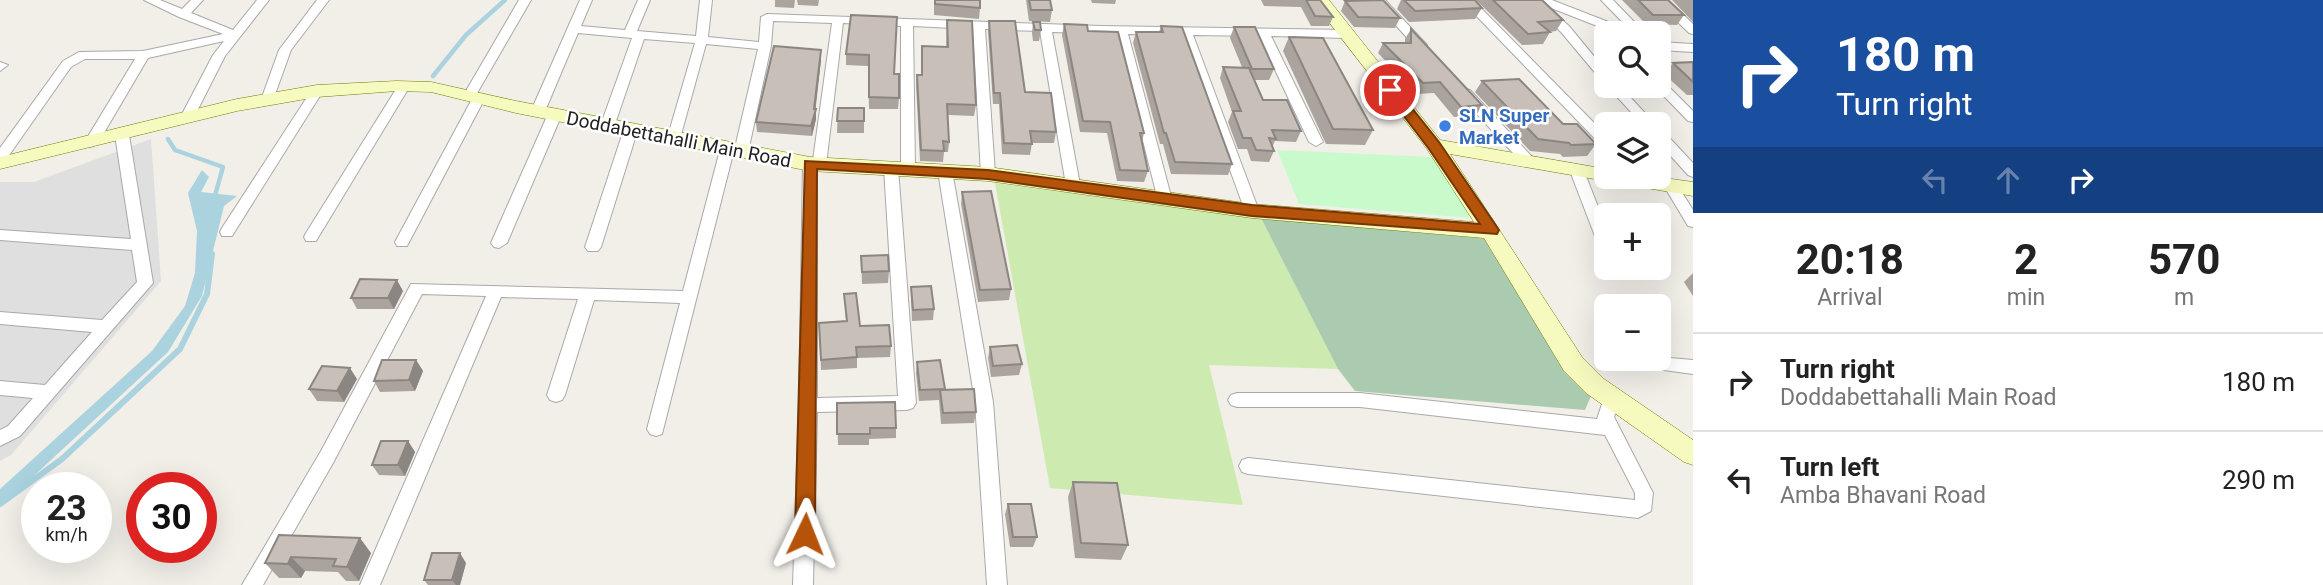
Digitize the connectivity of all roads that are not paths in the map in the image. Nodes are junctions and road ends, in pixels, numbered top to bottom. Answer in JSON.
{"nodes":[{"id":1,"x":150,"y":0,"type":"edge"},
{"id":2,"x":197,"y":0,"type":"edge"},
{"id":3,"x":263,"y":0,"type":"edge"},
{"id":4,"x":323,"y":0,"type":"edge"},
{"id":5,"x":526,"y":0,"type":"edge"},
{"id":6,"x":586,"y":0,"type":"edge"},
{"id":7,"x":644,"y":0,"type":"edge"},
{"id":8,"x":706,"y":0,"type":"edge"},
{"id":9,"x":766,"y":0,"type":"edge"},
{"id":10,"x":1320,"y":0,"type":"edge"},
{"id":11,"x":1379,"y":0,"type":"edge"},
{"id":12,"x":1467,"y":0,"type":"edge"},
{"id":13,"x":1533,"y":0,"type":"edge"},
{"id":14,"x":1542,"y":0,"type":"edge"},
{"id":15,"x":1607,"y":0,"type":"edge"},
{"id":16,"x":1661,"y":0,"type":"edge"},
{"id":17,"x":183,"y":15,"type":"junction"},
{"id":18,"x":767,"y":17,"type":"junction"},
{"id":19,"x":838,"y":20,"type":"junction"},
{"id":20,"x":1595,"y":21,"type":"edge"},
{"id":21,"x":1627,"y":21,"type":"edge"},
{"id":22,"x":907,"y":22,"type":"junction"},
{"id":23,"x":979,"y":25,"type":"junction"},
{"id":24,"x":1045,"y":28,"type":"junction"},
{"id":25,"x":574,"y":29,"type":"junction"},
{"id":26,"x":1121,"y":30,"type":"junction"},
{"id":27,"x":1693,"y":30,"type":"edge"},
{"id":28,"x":1186,"y":32,"type":"junction"},
{"id":29,"x":1263,"y":33,"type":"junction"},
{"id":30,"x":1347,"y":34,"type":"junction"},
{"id":31,"x":235,"y":35,"type":"junction"},
{"id":32,"x":634,"y":35,"type":"junction"},
{"id":33,"x":701,"y":42,"type":"junction"},
{"id":34,"x":765,"y":46,"type":"junction"},
{"id":35,"x":1671,"y":47,"type":"edge"},
{"id":36,"x":1693,"y":48,"type":"edge"},
{"id":37,"x":144,"y":55,"type":"junction"},
{"id":38,"x":1435,"y":61,"type":"edge"},
{"id":39,"x":1594,"y":64,"type":"edge"},
{"id":40,"x":1454,"y":81,"type":"edge"},
{"id":41,"x":404,"y":86,"type":"junction"},
{"id":42,"x":317,"y":91,"type":"junction"},
{"id":43,"x":1671,"y":95,"type":"edge"},
{"id":44,"x":474,"y":97,"type":"junction"},
{"id":45,"x":1625,"y":98,"type":"edge"},
{"id":46,"x":267,"y":100,"type":"junction"},
{"id":47,"x":1638,"y":112,"type":"edge"},
{"id":48,"x":547,"y":113,"type":"junction"},
{"id":49,"x":187,"y":118,"type":"junction"},
{"id":50,"x":1693,"y":118,"type":"edge"},
{"id":51,"x":608,"y":124,"type":"junction"},
{"id":52,"x":631,"y":129,"type":"junction"},
{"id":53,"x":1594,"y":130,"type":"edge"},
{"id":54,"x":122,"y":135,"type":"junction"},
{"id":55,"x":674,"y":139,"type":"junction"},
{"id":56,"x":1316,"y":142,"type":"dead end"},
{"id":57,"x":91,"y":143,"type":"junction"},
{"id":58,"x":1434,"y":145,"type":"junction"},
{"id":59,"x":1671,"y":148,"type":"edge"},
{"id":60,"x":734,"y":151,"type":"junction"},
{"id":61,"x":0,"y":161,"type":"edge"},
{"id":62,"x":1530,"y":163,"type":"junction"},
{"id":63,"x":814,"y":165,"type":"junction"},
{"id":64,"x":900,"y":169,"type":"junction"},
{"id":65,"x":945,"y":171,"type":"junction"},
{"id":66,"x":1577,"y":171,"type":"junction"},
{"id":67,"x":1693,"y":172,"type":"edge"},
{"id":68,"x":988,"y":174,"type":"junction"},
{"id":69,"x":1594,"y":174,"type":"edge"},
{"id":70,"x":1073,"y":185,"type":"junction"},
{"id":71,"x":1671,"y":186,"type":"joint"},
{"id":72,"x":1693,"y":189,"type":"edge"},
{"id":73,"x":1165,"y":200,"type":"junction"},
{"id":74,"x":1252,"y":211,"type":"junction"},
{"id":75,"x":1594,"y":214,"type":"edge"},
{"id":76,"x":1693,"y":222,"type":"edge"},
{"id":77,"x":1492,"y":230,"type":"junction"},
{"id":78,"x":227,"y":232,"type":"dead end"},
{"id":79,"x":0,"y":235,"type":"edge"},
{"id":80,"x":311,"y":236,"type":"dead end"},
{"id":81,"x":402,"y":242,"type":"dead end"},
{"id":82,"x":499,"y":243,"type":"dead end"},
{"id":83,"x":139,"y":244,"type":"junction"},
{"id":84,"x":593,"y":247,"type":"dead end"},
{"id":85,"x":496,"y":291,"type":"junction"},
{"id":86,"x":588,"y":293,"type":"junction"},
{"id":87,"x":687,"y":297,"type":"junction"},
{"id":88,"x":0,"y":318,"type":"edge"},
{"id":89,"x":106,"y":327,"type":"junction"},
{"id":90,"x":1671,"y":365,"type":"edge"},
{"id":91,"x":1693,"y":367,"type":"edge"},
{"id":92,"x":0,"y":388,"type":"edge"},
{"id":93,"x":49,"y":392,"type":"junction"},
{"id":94,"x":556,"y":395,"type":"dead end"},
{"id":95,"x":1612,"y":397,"type":"junction"},
{"id":96,"x":1237,"y":400,"type":"dead end"},
{"id":97,"x":808,"y":405,"type":"junction"},
{"id":98,"x":1609,"y":428,"type":"junction"},
{"id":99,"x":656,"y":429,"type":"dead end"},
{"id":100,"x":0,"y":438,"type":"edge"},
{"id":101,"x":1688,"y":447,"type":"edge"},
{"id":102,"x":1248,"y":466,"type":"dead end"},
{"id":103,"x":252,"y":585,"type":"edge"},
{"id":104,"x":370,"y":585,"type":"edge"},
{"id":105,"x":803,"y":585,"type":"edge"},
{"id":106,"x":997,"y":585,"type":"edge"}],
"edges":[{"from":1,"to":17,"type":"street"},
{"from":2,"to":17,"type":"street"},
{"from":3,"to":31,"type":"street"},
{"from":4,"to":46,"type":"street"},
{"from":5,"to":44,"type":"street"},
{"from":6,"to":25,"type":"street"},
{"from":7,"to":32,"type":"street"},
{"from":8,"to":33,"type":"street"},
{"from":9,"to":18,"type":"street"},
{"from":10,"to":30,"type":"street"},
{"from":11,"to":38,"type":"street"},
{"from":12,"to":53,"type":"street"},
{"from":13,"to":39,"type":"street"},
{"from":14,"to":20,"type":"street"},
{"from":15,"to":21,"type":"street"},
{"from":16,"to":27,"type":"street"},
{"from":17,"to":31,"type":"street"},
{"from":18,"to":19,"type":"street"},
{"from":18,"to":34,"type":"street"},
{"from":19,"to":22,"type":"street"},
{"from":19,"to":63,"type":"street"},
{"from":22,"to":23,"type":"street"},
{"from":22,"to":64,"type":"street"},
{"from":23,"to":24,"type":"street"},
{"from":23,"to":68,"type":"street"},
{"from":24,"to":26,"type":"street"},
{"from":24,"to":70,"type":"street"},
{"from":25,"to":32,"type":"street"},
{"from":25,"to":48,"type":"street"},
{"from":26,"to":28,"type":"street"},
{"from":26,"to":73,"type":"street"},
{"from":28,"to":29,"type":"street"},
{"from":28,"to":74,"type":"street"},
{"from":29,"to":30,"type":"street"},
{"from":29,"to":56,"type":"street"},
{"from":30,"to":58,"type":"street"},
{"from":31,"to":37,"type":"street"},
{"from":31,"to":49,"type":"street"},
{"from":32,"to":33,"type":"street"},
{"from":32,"to":51,"type":"street"},
{"from":33,"to":34,"type":"street"},
{"from":33,"to":55,"type":"street"},
{"from":34,"to":60,"type":"street"},
{"from":35,"to":36,"type":"street"},
{"from":37,"to":57,"type":"street"},
{"from":37,"to":61,"type":"street"},
{"from":40,"to":62,"type":"street"},
{"from":41,"to":42,"type":"street","name":"Doddabettahalli Main Road"},
{"from":41,"to":44,"type":"street","name":"Doddabettahalli Main Road"},
{"from":41,"to":80,"type":"street"},
{"from":42,"to":46,"type":"street","name":"Doddabettahalli Main Road"},
{"from":42,"to":78,"type":"street"},
{"from":43,"to":50,"type":"street"},
{"from":44,"to":48,"type":"street","name":"Doddabettahalli Main Road"},
{"from":44,"to":81,"type":"street"},
{"from":45,"to":47,"type":"street"},
{"from":46,"to":49,"type":"street","name":"Doddabettahalli Main Road"},
{"from":48,"to":51,"type":"street","name":"Doddabettahalli Main Road"},
{"from":48,"to":82,"type":"street"},
{"from":49,"to":54,"type":"street","name":"Doddabettahalli Main Road"},
{"from":51,"to":52,"type":"street","name":"Doddabettahalli Main Road"},
{"from":52,"to":55,"type":"street","name":"Doddabettahalli Main Road"},
{"from":52,"to":84,"type":"street"},
{"from":54,"to":57,"type":"street","name":"Doddabettahalli Main Road"},
{"from":54,"to":83,"type":"street"},
{"from":55,"to":60,"type":"street","name":"Doddabettahalli Main Road"},
{"from":57,"to":61,"type":"street","name":"Doddabettahalli Main Road"},
{"from":58,"to":62,"type":"street"},
{"from":58,"to":77,"type":"street"},
{"from":59,"to":67,"type":"street"},
{"from":60,"to":63,"type":"street","name":"Doddabettahalli Main Road"},
{"from":60,"to":87,"type":"street"},
{"from":62,"to":66,"type":"street"},
{"from":63,"to":64,"type":"street","name":"Doddabettahalli Main Road"},
{"from":63,"to":97,"type":"street"},
{"from":64,"to":65,"type":"street","name":"Doddabettahalli Main Road"},
{"from":64,"to":97,"type":"street"},
{"from":65,"to":68,"type":"street","name":"Doddabettahalli Main Road"},
{"from":65,"to":106,"type":"street"},
{"from":66,"to":69,"type":"street"},
{"from":66,"to":75,"type":"street"},
{"from":68,"to":70,"type":"street","name":"Doddabettahalli Main Road"},
{"from":70,"to":73,"type":"street","name":"Doddabettahalli Main Road"},
{"from":71,"to":72,"type":"street"},
{"from":71,"to":76,"type":"street"},
{"from":73,"to":74,"type":"street","name":"Doddabettahalli Main Road"},
{"from":74,"to":77,"type":"street","name":"Doddabettahalli Main Road"},
{"from":77,"to":95,"type":"street"},
{"from":79,"to":83,"type":"street"},
{"from":83,"to":89,"type":"street"},
{"from":85,"to":86,"type":"street"},
{"from":85,"to":103,"type":"street"},
{"from":85,"to":104,"type":"street"},
{"from":86,"to":87,"type":"street"},
{"from":86,"to":94,"type":"street"},
{"from":87,"to":99,"type":"street"},
{"from":88,"to":89,"type":"street"},
{"from":89,"to":93,"type":"street"},
{"from":90,"to":91,"type":"street"},
{"from":92,"to":93,"type":"street"},
{"from":93,"to":100,"type":"street"},
{"from":95,"to":98,"type":"street"},
{"from":95,"to":101,"type":"street"},
{"from":96,"to":98,"type":"street"},
{"from":97,"to":105,"type":"street"},
{"from":98,"to":102,"type":"street"}]}
